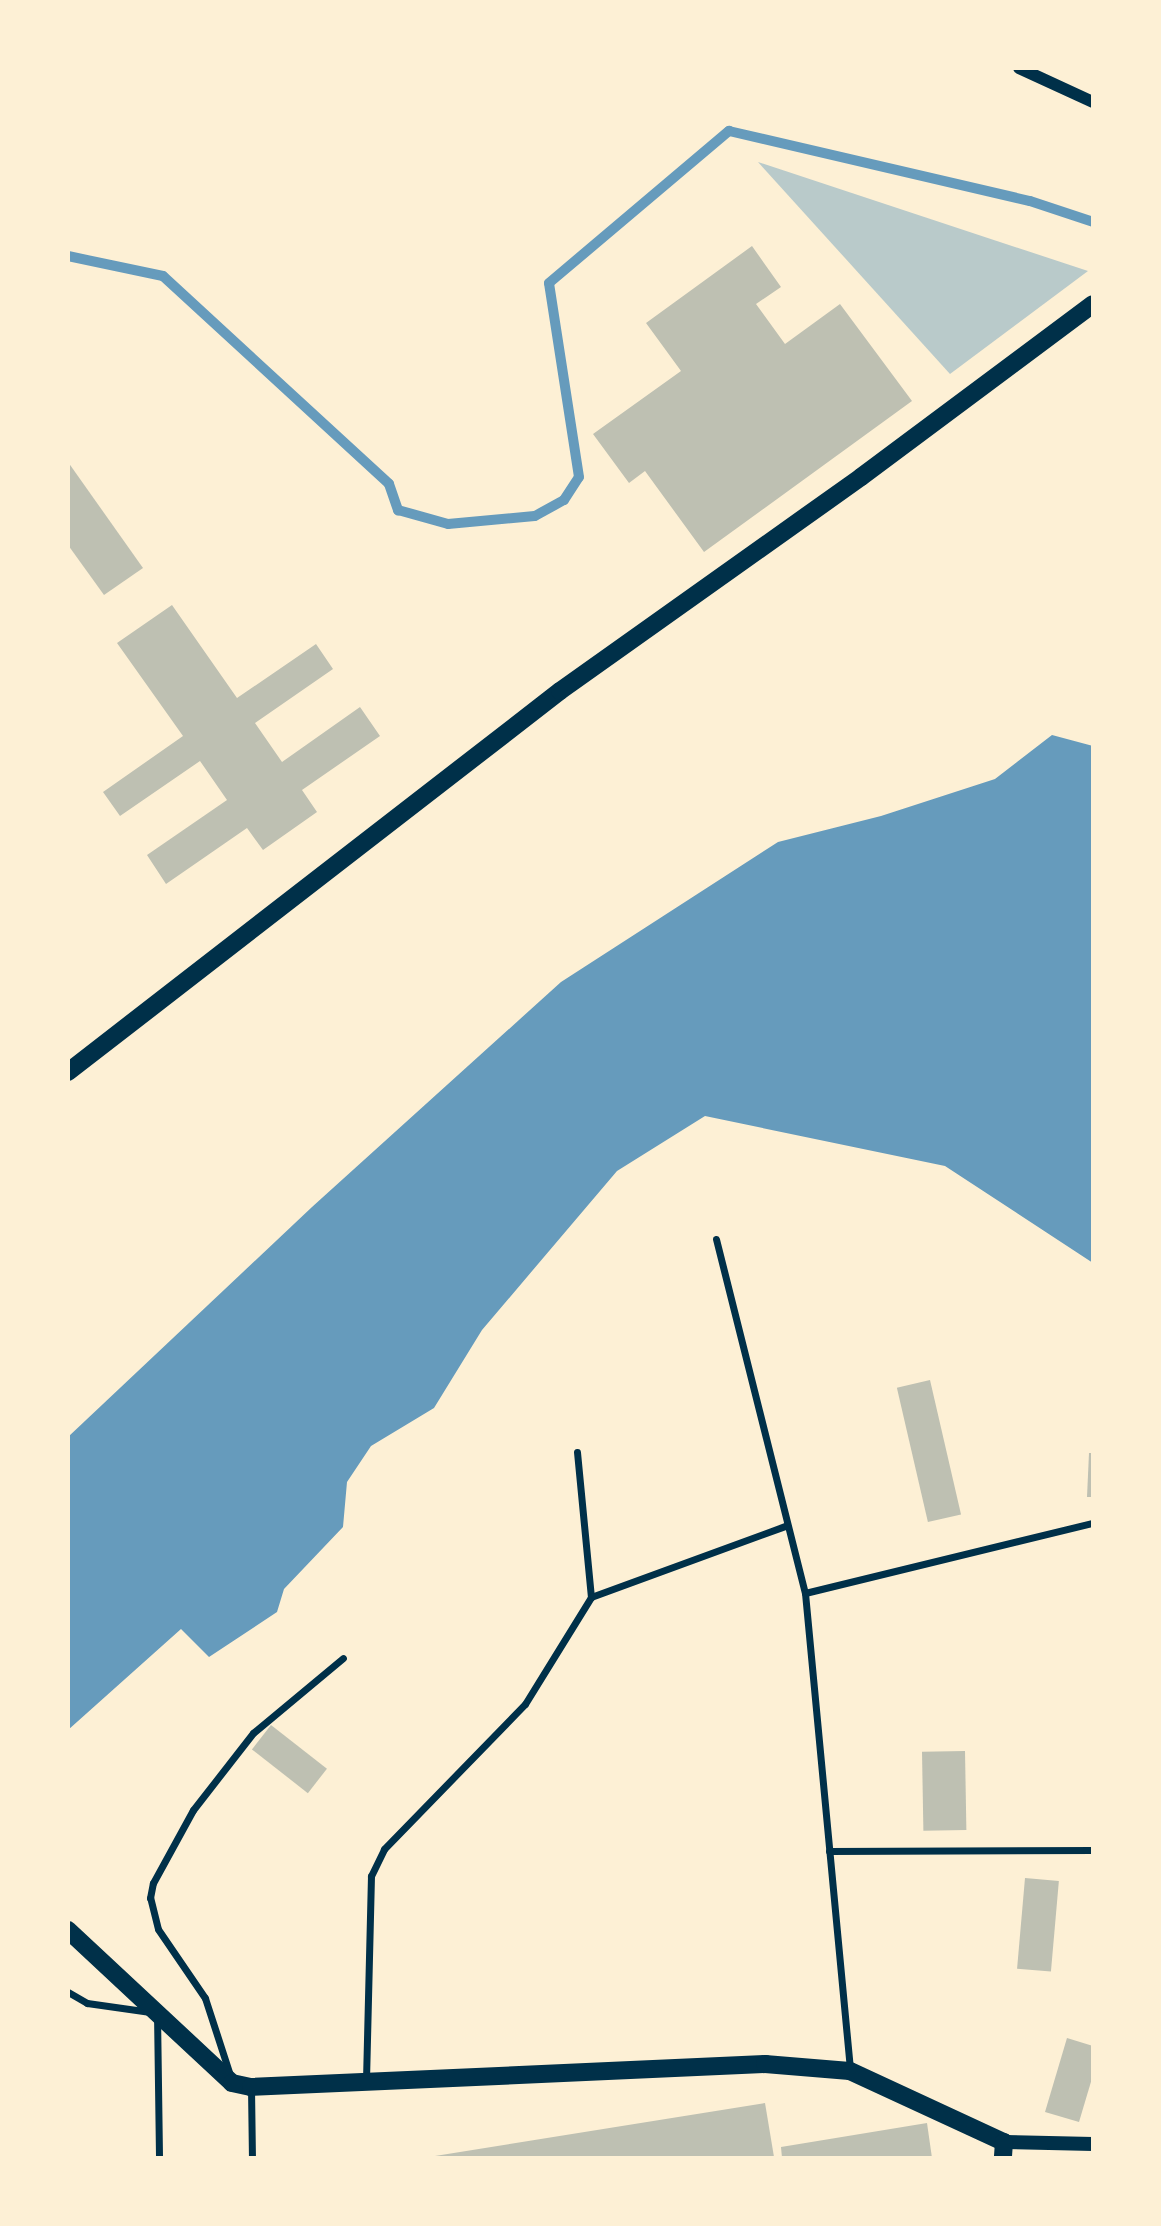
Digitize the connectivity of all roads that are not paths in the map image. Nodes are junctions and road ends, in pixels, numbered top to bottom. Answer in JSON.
{"nodes":[{"id":1,"x":1019,"y":68,"type":"edge"},
{"id":2,"x":1093,"y":102,"type":"edge"},
{"id":3,"x":1093,"y":304,"type":"edge"},
{"id":4,"x":68,"y":1072,"type":"edge"},
{"id":5,"x":716,"y":1239,"type":"dead end"},
{"id":6,"x":577,"y":1452,"type":"dead end"},
{"id":7,"x":1093,"y":1523,"type":"edge"},
{"id":8,"x":785,"y":1526,"type":"junction"},
{"id":9,"x":805,"y":1593,"type":"junction"},
{"id":10,"x":591,"y":1597,"type":"junction"},
{"id":11,"x":343,"y":1658,"type":"dead end"},
{"id":12,"x":1093,"y":1850,"type":"edge"},
{"id":13,"x":829,"y":1852,"type":"junction"},
{"id":14,"x":68,"y":1930,"type":"edge"},
{"id":15,"x":68,"y":1992,"type":"edge"},
{"id":16,"x":157,"y":2013,"type":"junction"},
{"id":17,"x":850,"y":2071,"type":"junction"},
{"id":18,"x":232,"y":2083,"type":"junction"},
{"id":19,"x":366,"y":2083,"type":"junction"},
{"id":20,"x":251,"y":2087,"type":"junction"},
{"id":21,"x":1093,"y":2144,"type":"edge"},
{"id":22,"x":1004,"y":2150,"type":"edge"},
{"id":23,"x":159,"y":2158,"type":"edge"},
{"id":24,"x":252,"y":2158,"type":"edge"}],
"edges":[{"from":1,"to":2,"type":"street"},
{"from":3,"to":4,"type":"main road"},
{"from":5,"to":8,"type":"street"},
{"from":6,"to":10,"type":"street"},
{"from":7,"to":9,"type":"street"},
{"from":8,"to":9,"type":"street"},
{"from":8,"to":10,"type":"street"},
{"from":9,"to":13,"type":"street"},
{"from":10,"to":19,"type":"street"},
{"from":11,"to":18,"type":"street"},
{"from":12,"to":13,"type":"street"},
{"from":13,"to":17,"type":"street"},
{"from":14,"to":16,"type":"main road"},
{"from":15,"to":16,"type":"street"},
{"from":16,"to":18,"type":"main road"},
{"from":16,"to":23,"type":"street"},
{"from":17,"to":19,"type":"main road"},
{"from":17,"to":22,"type":"main road"},
{"from":18,"to":20,"type":"main road"},
{"from":19,"to":20,"type":"main road"},
{"from":20,"to":24,"type":"street"},
{"from":21,"to":22,"type":"main road"}]}
